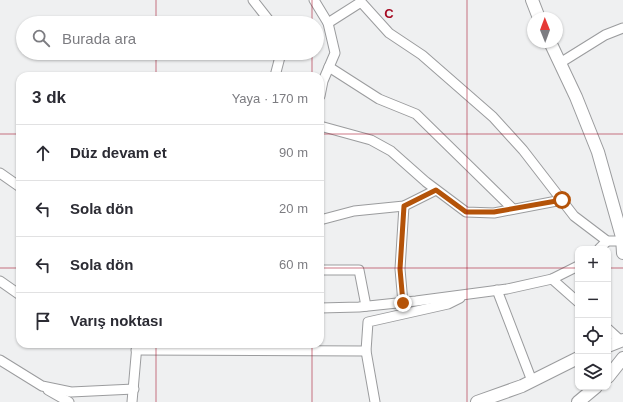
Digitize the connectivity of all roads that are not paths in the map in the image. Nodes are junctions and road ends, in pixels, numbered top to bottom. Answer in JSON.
{"nodes":[{"id":1,"x":253,"y":0,"type":"edge"},
{"id":2,"x":314,"y":0,"type":"edge"},
{"id":3,"x":532,"y":0,"type":"edge"},
{"id":4,"x":537,"y":12,"type":"edge"},
{"id":5,"x":266,"y":16,"type":"edge"},
{"id":6,"x":324,"y":16,"type":"edge"},
{"id":7,"x":324,"y":16,"type":"edge"},
{"id":8,"x":328,"y":23,"type":"junction"},
{"id":9,"x":623,"y":28,"type":"edge"},
{"id":10,"x":553,"y":48,"type":"edge"},
{"id":11,"x":278,"y":60,"type":"edge"},
{"id":12,"x":560,"y":63,"type":"junction"},
{"id":13,"x":329,"y":67,"type":"junction"},
{"id":14,"x":276,"y":72,"type":"edge"},
{"id":15,"x":324,"y":83,"type":"edge"},
{"id":16,"x":324,"y":128,"type":"edge"},
{"id":17,"x":0,"y":173,"type":"edge"},
{"id":18,"x":16,"y":184,"type":"edge"},
{"id":19,"x":436,"y":190,"type":"junction"},
{"id":20,"x":562,"y":200,"type":"junction"},
{"id":21,"x":404,"y":206,"type":"junction"},
{"id":22,"x":513,"y":209,"type":"junction"},
{"id":23,"x":324,"y":219,"type":"edge"},
{"id":24,"x":607,"y":241,"type":"junction"},
{"id":25,"x":623,"y":245,"type":"edge"},
{"id":26,"x":603,"y":246,"type":"edge"},
{"id":27,"x":575,"y":268,"type":"edge"},
{"id":28,"x":324,"y":270,"type":"edge"},
{"id":29,"x":552,"y":279,"type":"junction"},
{"id":30,"x":0,"y":281,"type":"edge"},
{"id":31,"x":497,"y":290,"type":"junction"},
{"id":32,"x":16,"y":292,"type":"edge"},
{"id":33,"x":468,"y":294,"type":"junction"},
{"id":34,"x":575,"y":299,"type":"edge"},
{"id":35,"x":403,"y":303,"type":"junction"},
{"id":36,"x":366,"y":306,"type":"junction"},
{"id":37,"x":324,"y":308,"type":"edge"},
{"id":38,"x":611,"y":331,"type":"edge"},
{"id":39,"x":622,"y":340,"type":"edge"},
{"id":40,"x":611,"y":345,"type":"edge"},
{"id":41,"x":136,"y":348,"type":"edge"},
{"id":42,"x":213,"y":348,"type":"edge"},
{"id":43,"x":366,"y":350,"type":"junction"},
{"id":44,"x":623,"y":358,"type":"edge"},
{"id":45,"x":575,"y":359,"type":"edge"},
{"id":46,"x":0,"y":360,"type":"edge"},
{"id":47,"x":611,"y":373,"type":"edge"},
{"id":48,"x":532,"y":380,"type":"junction"},
{"id":49,"x":42,"y":386,"type":"junction"},
{"id":50,"x":134,"y":389,"type":"junction"},
{"id":51,"x":592,"y":390,"type":"edge"},
{"id":52,"x":69,"y":402,"type":"edge"},
{"id":53,"x":132,"y":402,"type":"edge"},
{"id":54,"x":375,"y":402,"type":"edge"},
{"id":55,"x":477,"y":402,"type":"edge"},
{"id":56,"x":578,"y":402,"type":"edge"}],
"edges":[{"from":1,"to":5,"type":"street"},
{"from":2,"to":6,"type":"street"},
{"from":3,"to":4,"type":"street"},
{"from":7,"to":8,"type":"street"},
{"from":8,"to":13,"type":"street"},
{"from":8,"to":20,"type":"street"},
{"from":9,"to":12,"type":"street"},
{"from":10,"to":12,"type":"street"},
{"from":11,"to":14,"type":"street"},
{"from":12,"to":25,"type":"street"},
{"from":13,"to":15,"type":"street"},
{"from":13,"to":22,"type":"street"},
{"from":16,"to":19,"type":"street"},
{"from":17,"to":18,"type":"street"},
{"from":19,"to":21,"type":"street"},
{"from":19,"to":22,"type":"street"},
{"from":20,"to":22,"type":"street"},
{"from":20,"to":24,"type":"street"},
{"from":21,"to":23,"type":"street"},
{"from":21,"to":35,"type":"street"},
{"from":24,"to":25,"type":"street"},
{"from":24,"to":26,"type":"street"},
{"from":27,"to":29,"type":"street"},
{"from":28,"to":36,"type":"street"},
{"from":29,"to":31,"type":"street"},
{"from":29,"to":34,"type":"street"},
{"from":30,"to":32,"type":"street"},
{"from":31,"to":33,"type":"street"},
{"from":31,"to":48,"type":"street"},
{"from":33,"to":35,"type":"street"},
{"from":33,"to":43,"type":"street"},
{"from":35,"to":36,"type":"street"},
{"from":36,"to":37,"type":"street"},
{"from":38,"to":39,"type":"street"},
{"from":39,"to":40,"type":"street"},
{"from":41,"to":50,"type":"street"},
{"from":42,"to":43,"type":"street"},
{"from":43,"to":54,"type":"street"},
{"from":44,"to":47,"type":"street"},
{"from":45,"to":48,"type":"street"},
{"from":46,"to":49,"type":"street"},
{"from":48,"to":55,"type":"street"},
{"from":49,"to":50,"type":"street"},
{"from":49,"to":52,"type":"street"},
{"from":50,"to":53,"type":"street"},
{"from":51,"to":56,"type":"street"}]}
